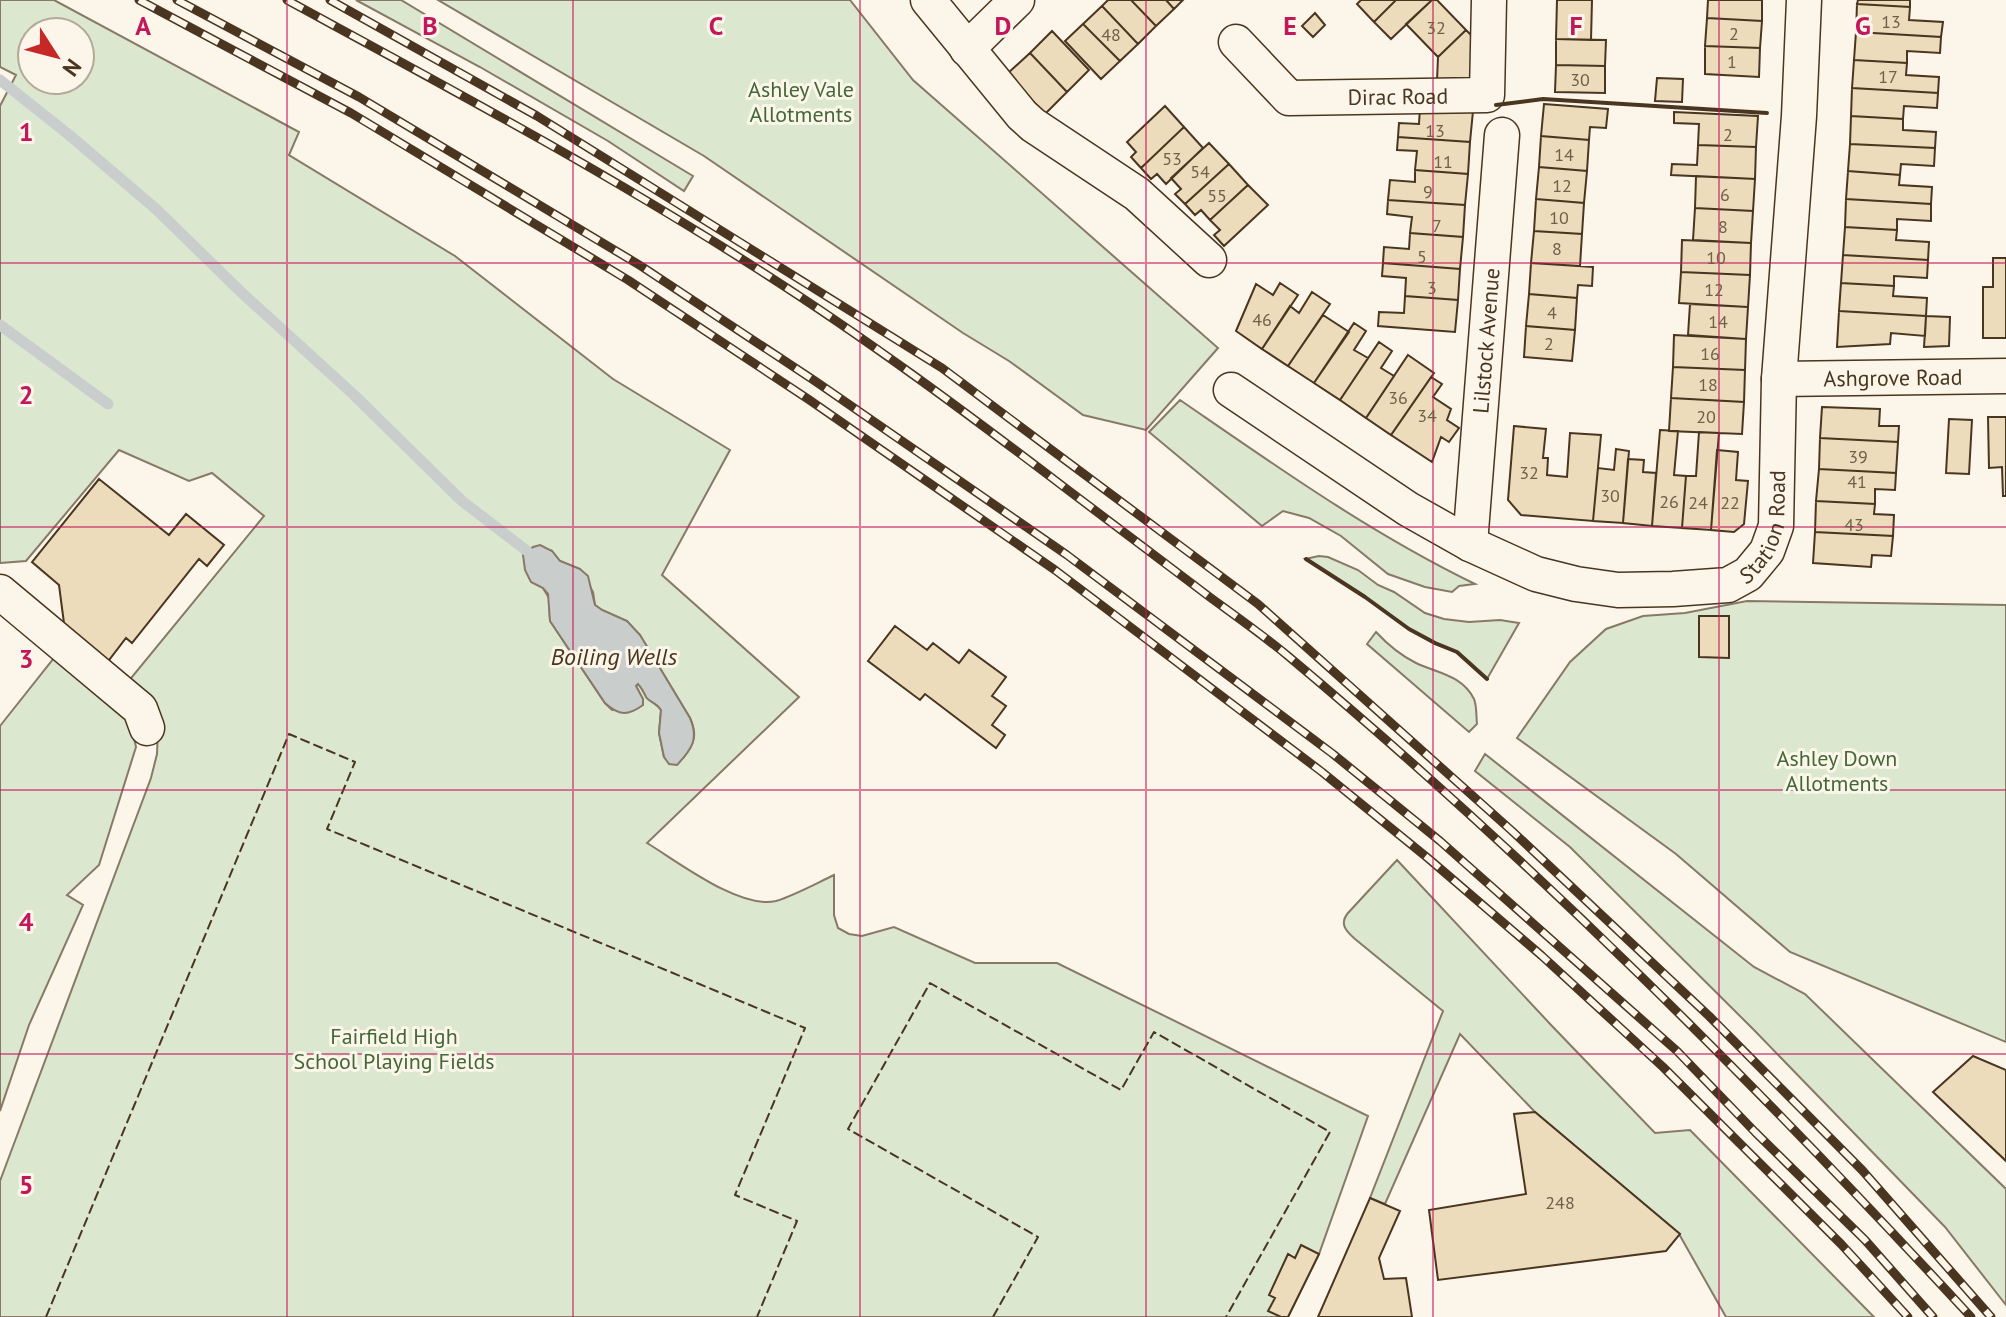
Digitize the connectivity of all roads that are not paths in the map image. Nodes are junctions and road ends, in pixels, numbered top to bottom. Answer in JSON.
{"nodes":[{"id":1,"x":928,"y":0,"type":"edge"},
{"id":2,"x":1017,"y":0,"type":"edge"},
{"id":3,"x":1489,"y":0,"type":"edge"},
{"id":4,"x":1804,"y":0,"type":"edge"},
{"id":5,"x":1236,"y":42,"type":"dead end"},
{"id":6,"x":967,"y":49,"type":"junction"},
{"id":7,"x":1502,"y":135,"type":"dead end"},
{"id":8,"x":1209,"y":260,"type":"dead end"},
{"id":9,"x":2006,"y":376,"type":"edge"},
{"id":10,"x":1779,"y":379,"type":"junction"},
{"id":11,"x":1231,"y":390,"type":"dead end"},
{"id":12,"x":1470,"y":544,"type":"junction"},
{"id":13,"x":0,"y":592,"type":"edge"},
{"id":14,"x":147,"y":728,"type":"dead end"}],
"edges":[{"from":1,"to":6,"type":"street"},
{"from":2,"to":6,"type":"street"},
{"from":3,"to":5,"type":"street","name":"Dirac Road"},
{"from":4,"to":10,"type":"street","name":"Station Road"},
{"from":6,"to":8,"type":"street"},
{"from":7,"to":12,"type":"street","name":"Lilstock Avenue"},
{"from":9,"to":10,"type":"street","name":"Ashgrove Road"},
{"from":10,"to":12,"type":"street","name":"Station Road"},
{"from":11,"to":12,"type":"street","name":"Station Road"},
{"from":13,"to":14,"type":"street"}]}
